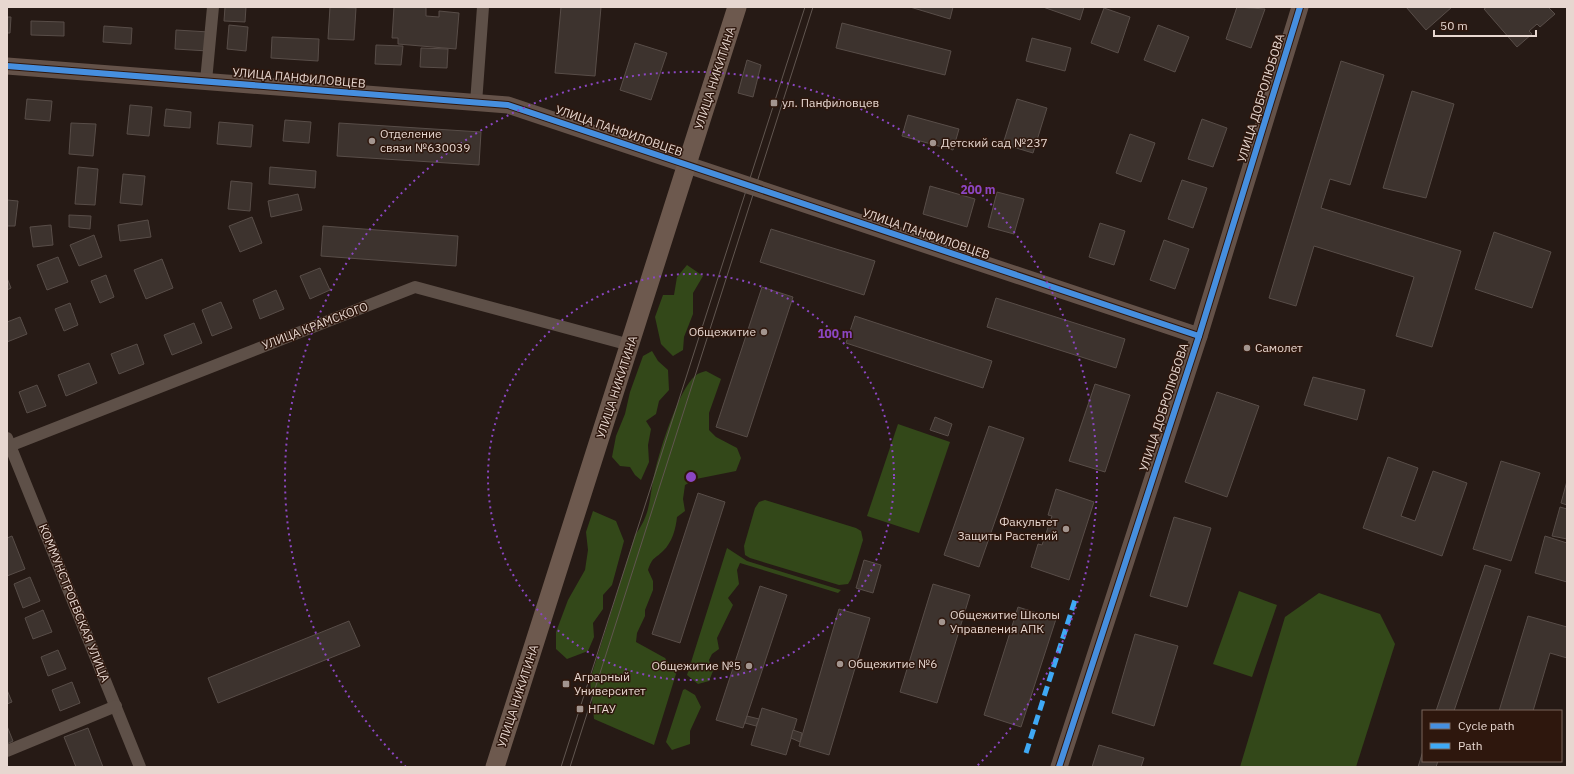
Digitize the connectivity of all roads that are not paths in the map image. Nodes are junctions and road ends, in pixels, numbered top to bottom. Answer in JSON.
{"nodes":[{"id":1,"x":213,"y":7,"type":"edge"},
{"id":2,"x":483,"y":7,"type":"edge"},
{"id":3,"x":737,"y":7,"type":"edge"},
{"id":4,"x":1300,"y":7,"type":"edge"},
{"id":5,"x":7,"y":66,"type":"edge"},
{"id":6,"x":206,"y":82,"type":"junction"},
{"id":7,"x":476,"y":103,"type":"junction"},
{"id":8,"x":687,"y":166,"type":"junction"},
{"id":9,"x":1199,"y":336,"type":"junction"},
{"id":10,"x":630,"y":345,"type":"junction"},
{"id":11,"x":8,"y":444,"type":"edge"},
{"id":12,"x":116,"y":706,"type":"junction"},
{"id":13,"x":7,"y":751,"type":"edge"},
{"id":14,"x":140,"y":767,"type":"edge"},
{"id":15,"x":495,"y":767,"type":"edge"},
{"id":16,"x":1059,"y":767,"type":"edge"}],
"edges":[{"from":1,"to":6,"type":"street"},
{"from":2,"to":7,"type":"street"},
{"from":3,"to":8,"type":"main road","name":"УЛИЦА НИКИТИНА"},
{"from":4,"to":9,"type":"street","name":"УЛИЦА ДОБРОЛЮБОВА"},
{"from":5,"to":6,"type":"street","name":"УЛИЦА ПАНФИЛОВЦЕВ"},
{"from":6,"to":7,"type":"street","name":"УЛИЦА ПАНФИЛОВЦЕВ"},
{"from":7,"to":8,"type":"street","name":"УЛИЦА ПАНФИЛОВЦЕВ"},
{"from":8,"to":9,"type":"street","name":"УЛИЦА ПАНФИЛОВЦЕВ"},
{"from":8,"to":10,"type":"main road","name":"УЛИЦА НИКИТИНА"},
{"from":9,"to":16,"type":"street","name":"УЛИЦА ДОБРОЛЮБОВА"},
{"from":10,"to":11,"type":"street","name":"УЛИЦА КРАМСКОГО"},
{"from":10,"to":15,"type":"main road","name":"УЛИЦА НИКИТИНА"},
{"from":11,"to":12,"type":"street","name":"КОММУНСТРОЕВСКАЯ УЛИЦА"},
{"from":12,"to":13,"type":"street"},
{"from":12,"to":14,"type":"street","name":"КОММУНСТРОЕВСКАЯ УЛИЦА"}]}
